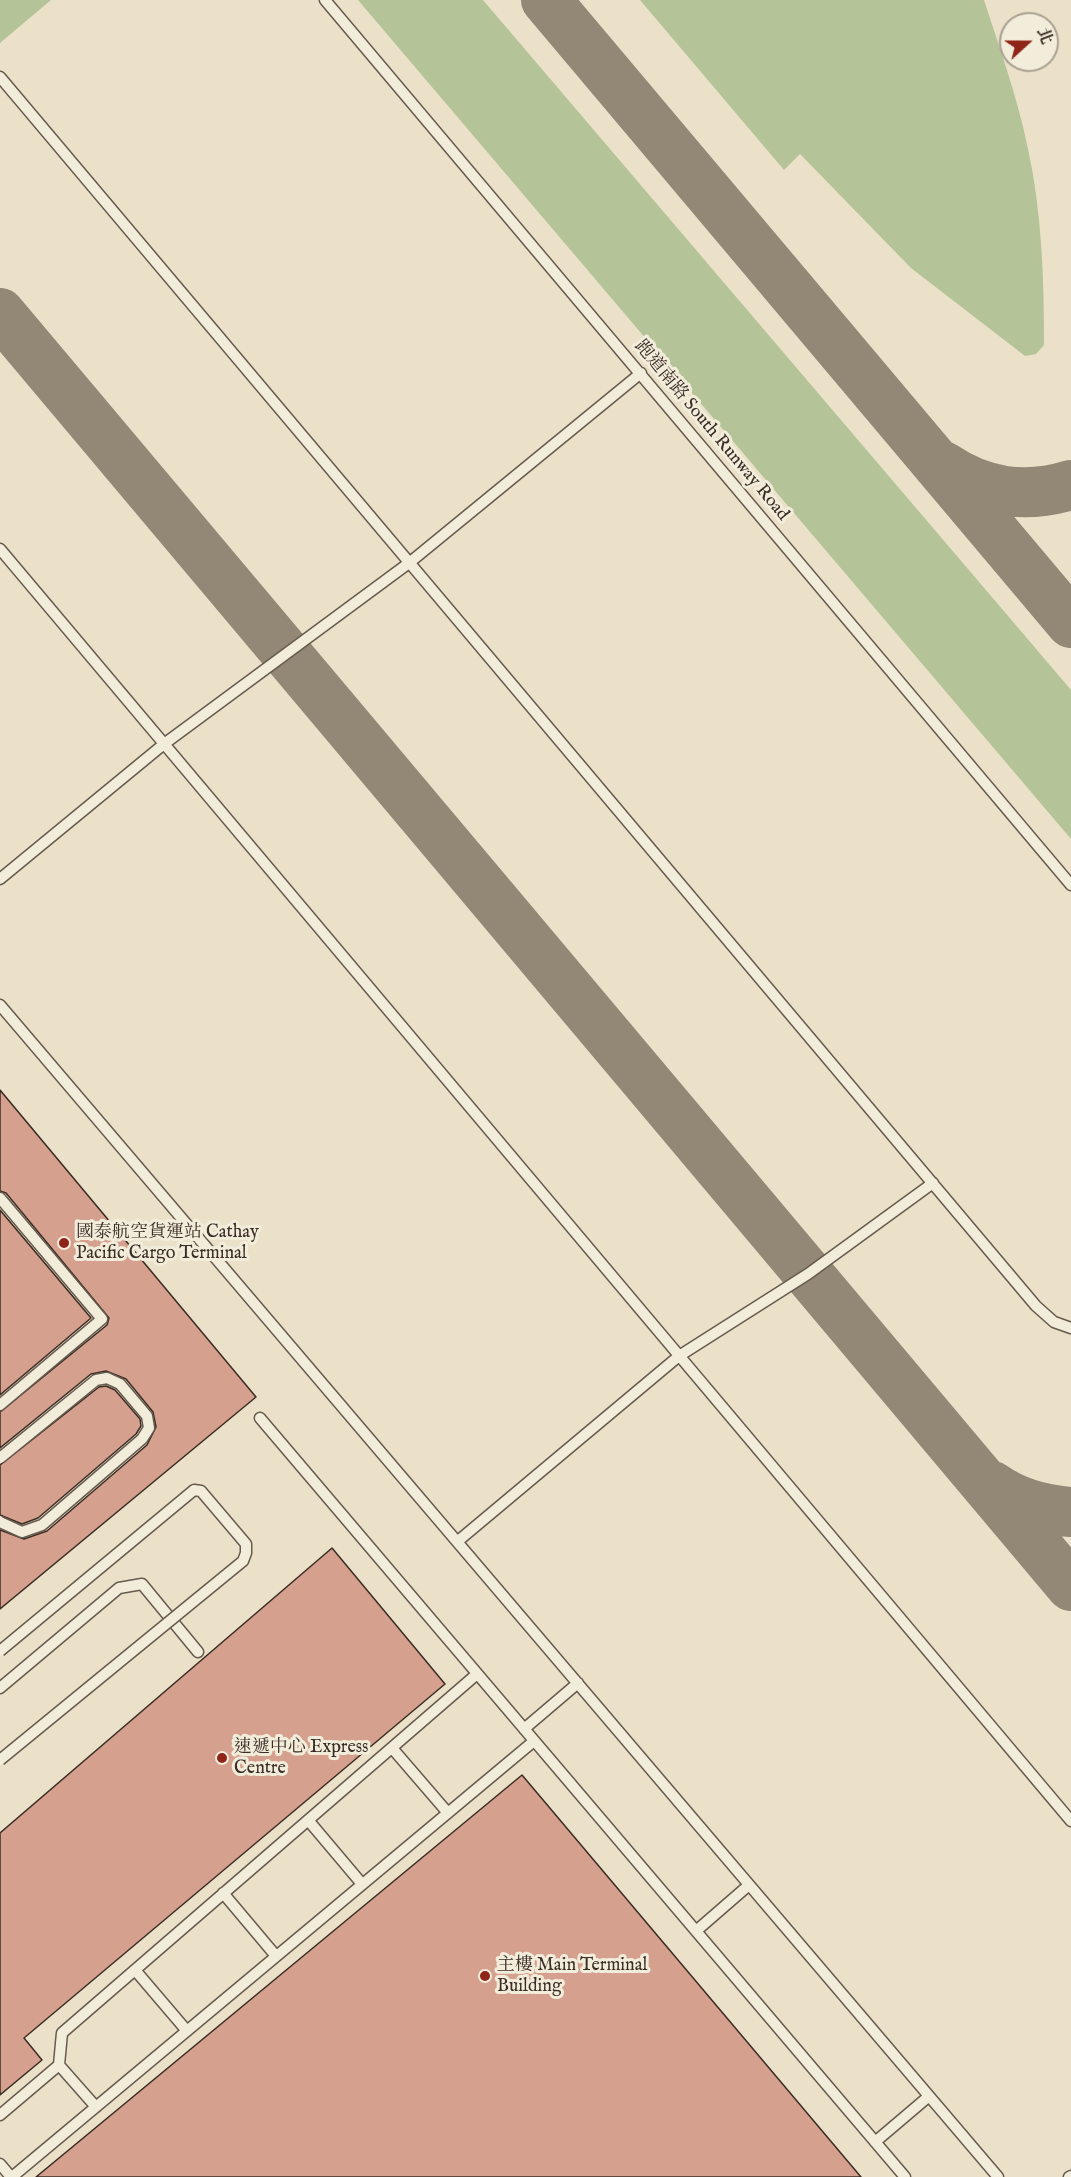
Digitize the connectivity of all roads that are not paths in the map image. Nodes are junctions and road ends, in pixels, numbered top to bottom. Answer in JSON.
{"nodes":[{"id":1,"x":324,"y":0,"type":"edge"},
{"id":2,"x":0,"y":77,"type":"edge"},
{"id":3,"x":641,"y":373,"type":"junction"},
{"id":4,"x":0,"y":549,"type":"edge"},
{"id":5,"x":409,"y":563,"type":"junction"},
{"id":6,"x":164,"y":744,"type":"junction"},
{"id":7,"x":0,"y":879,"type":"edge"},
{"id":8,"x":1071,"y":885,"type":"edge"},
{"id":9,"x":0,"y":1005,"type":"edge"},
{"id":10,"x":933,"y":1183,"type":"junction"},
{"id":11,"x":0,"y":1198,"type":"edge"},
{"id":12,"x":1071,"y":1328,"type":"edge"},
{"id":13,"x":679,"y":1356,"type":"junction"},
{"id":14,"x":0,"y":1405,"type":"edge"},
{"id":15,"x":260,"y":1418,"type":"dead end"},
{"id":16,"x":0,"y":1458,"type":"edge"},
{"id":17,"x":0,"y":1522,"type":"edge"},
{"id":18,"x":458,"y":1541,"type":"junction"},
{"id":19,"x":0,"y":1651,"type":"edge"},
{"id":20,"x":198,"y":1652,"type":"dead end"},
{"id":21,"x":477,"y":1674,"type":"junction"},
{"id":22,"x":578,"y":1683,"type":"junction"},
{"id":23,"x":0,"y":1688,"type":"edge"},
{"id":24,"x":524,"y":1729,"type":"junction"},
{"id":25,"x":534,"y":1741,"type":"junction"},
{"id":26,"x":392,"y":1748,"type":"junction"},
{"id":27,"x":0,"y":1760,"type":"edge"},
{"id":28,"x":448,"y":1813,"type":"junction"},
{"id":29,"x":308,"y":1820,"type":"junction"},
{"id":30,"x":1071,"y":1821,"type":"edge"},
{"id":31,"x":362,"y":1884,"type":"junction"},
{"id":32,"x":749,"y":1885,"type":"junction"},
{"id":33,"x":223,"y":1893,"type":"junction"},
{"id":34,"x":696,"y":1931,"type":"junction"},
{"id":35,"x":276,"y":1956,"type":"junction"},
{"id":36,"x":135,"y":1970,"type":"junction"},
{"id":37,"x":187,"y":2031,"type":"junction"},
{"id":38,"x":59,"y":2066,"type":"junction"},
{"id":39,"x":928,"y":2097,"type":"junction"},
{"id":40,"x":96,"y":2107,"type":"junction"},
{"id":41,"x":0,"y":2115,"type":"edge"},
{"id":42,"x":875,"y":2142,"type":"junction"},
{"id":43,"x":0,"y":2164,"type":"edge"},
{"id":44,"x":990,"y":2175,"type":"edge"},
{"id":45,"x":902,"y":2176,"type":"edge"},
{"id":46,"x":12,"y":2177,"type":"edge"}],
"edges":[{"from":1,"to":3,"type":"lane","name":"跑道南路 South Runway Road"},
{"from":2,"to":5,"type":"lane"},
{"from":3,"to":5,"type":"lane"},
{"from":3,"to":8,"type":"lane","name":"跑道南路 South Runway Road"},
{"from":4,"to":6,"type":"lane"},
{"from":5,"to":6,"type":"lane"},
{"from":5,"to":10,"type":"lane"},
{"from":6,"to":7,"type":"lane"},
{"from":6,"to":13,"type":"lane"},
{"from":9,"to":18,"type":"lane"},
{"from":10,"to":12,"type":"lane"},
{"from":10,"to":13,"type":"lane"},
{"from":11,"to":14,"type":"lane"},
{"from":13,"to":18,"type":"lane"},
{"from":13,"to":30,"type":"lane"},
{"from":15,"to":21,"type":"lane"},
{"from":16,"to":17,"type":"lane","bridge":true},
{"from":18,"to":22,"type":"lane"},
{"from":19,"to":27,"type":"lane","bridge":true},
{"from":20,"to":23,"type":"lane"},
{"from":21,"to":24,"type":"lane"},
{"from":21,"to":26,"type":"lane"},
{"from":22,"to":24,"type":"lane"},
{"from":22,"to":32,"type":"lane"},
{"from":24,"to":25,"type":"lane"},
{"from":25,"to":28,"type":"lane"},
{"from":25,"to":34,"type":"lane"},
{"from":26,"to":28,"type":"lane"},
{"from":26,"to":29,"type":"lane"},
{"from":28,"to":31,"type":"lane"},
{"from":29,"to":31,"type":"lane"},
{"from":29,"to":33,"type":"lane"},
{"from":31,"to":35,"type":"lane"},
{"from":32,"to":34,"type":"lane"},
{"from":32,"to":39,"type":"lane"},
{"from":33,"to":35,"type":"lane"},
{"from":33,"to":36,"type":"lane"},
{"from":34,"to":42,"type":"lane"},
{"from":35,"to":37,"type":"lane"},
{"from":36,"to":37,"type":"lane"},
{"from":36,"to":38,"type":"lane"},
{"from":37,"to":40,"type":"lane"},
{"from":38,"to":40,"type":"lane"},
{"from":38,"to":41,"type":"lane"},
{"from":39,"to":42,"type":"lane"},
{"from":39,"to":44,"type":"lane"},
{"from":40,"to":46,"type":"lane"},
{"from":42,"to":45,"type":"lane"},
{"from":43,"to":46,"type":"lane"}]}
